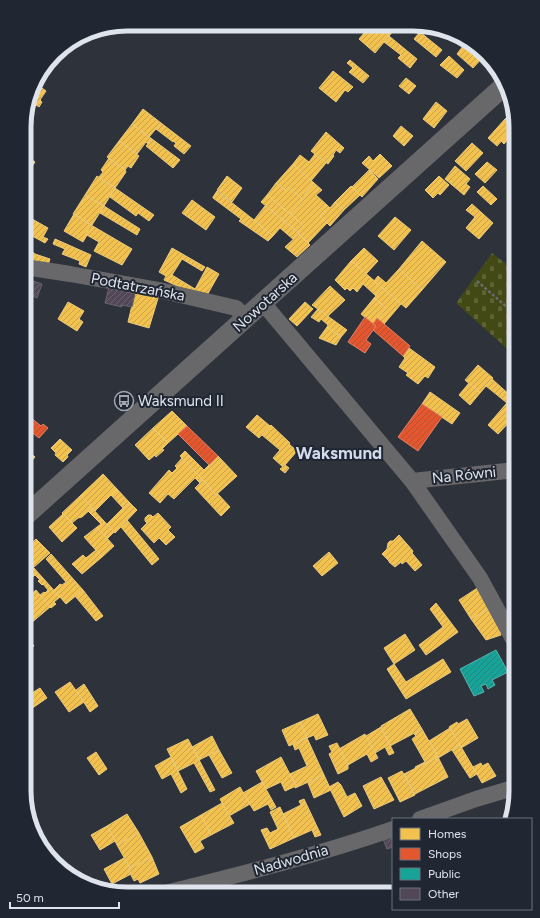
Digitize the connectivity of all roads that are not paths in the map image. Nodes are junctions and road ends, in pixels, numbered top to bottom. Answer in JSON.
{"nodes":[{"id":1,"x":501,"y":88,"type":"edge"},
{"id":2,"x":31,"y":268,"type":"edge"},
{"id":3,"x":263,"y":303,"type":"junction"},
{"id":4,"x":246,"y":318,"type":"junction"},
{"id":5,"x":509,"y":471,"type":"edge"},
{"id":6,"x":412,"y":481,"type":"junction"},
{"id":7,"x":31,"y":511,"type":"edge"},
{"id":8,"x":509,"y":631,"type":"edge"},
{"id":9,"x":509,"y":788,"type":"edge"},
{"id":10,"x":423,"y":818,"type":"edge"},
{"id":11,"x":392,"y":828,"type":"edge"},
{"id":12,"x":189,"y":887,"type":"edge"}],
"edges":[{"from":1,"to":3,"type":"street","name":"Nowotarska"},
{"from":2,"to":4,"type":"street","name":"Podtatrzańska"},
{"from":3,"to":4,"type":"street","name":"Nowotarska"},
{"from":3,"to":6,"type":"street"},
{"from":4,"to":7,"type":"street","name":"Nowotarska"},
{"from":5,"to":6,"type":"street","name":"Na Równi"},
{"from":6,"to":8,"type":"street"},
{"from":9,"to":10,"type":"street"},
{"from":11,"to":12,"type":"street","name":"Nadwodnia"}]}
